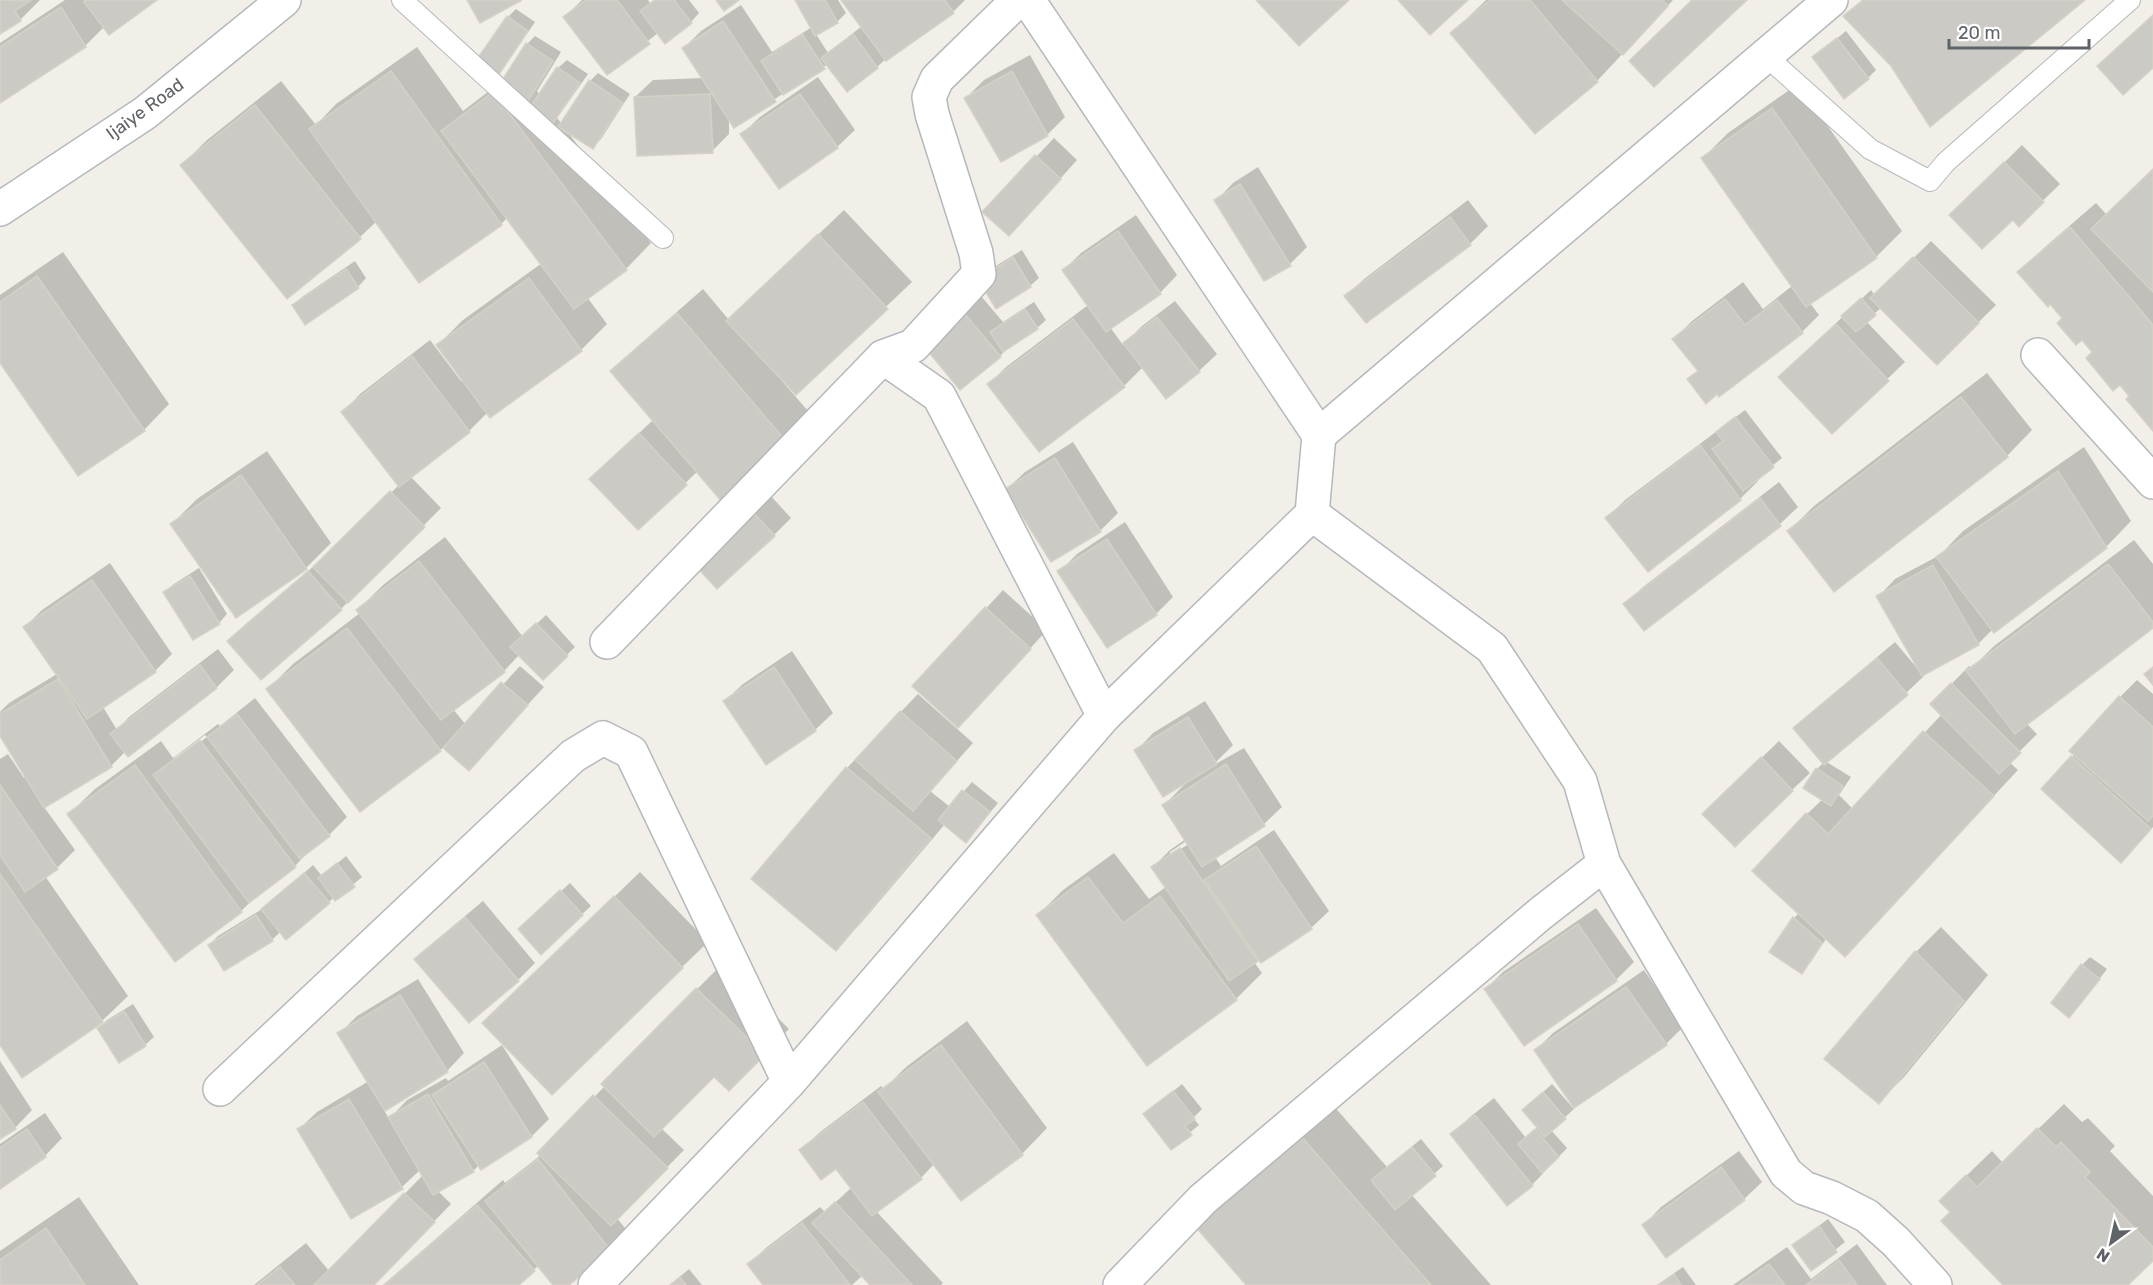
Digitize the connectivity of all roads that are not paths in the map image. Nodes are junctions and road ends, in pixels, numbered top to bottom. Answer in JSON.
{"nodes":[{"id":1,"x":284,"y":0,"type":"edge"},
{"id":2,"x":402,"y":0,"type":"edge"},
{"id":3,"x":1018,"y":0,"type":"edge"},
{"id":4,"x":1028,"y":0,"type":"edge"},
{"id":5,"x":1831,"y":0,"type":"edge"},
{"id":6,"x":2130,"y":0,"type":"edge"},
{"id":7,"x":1766,"y":56,"type":"junction"},
{"id":8,"x":0,"y":209,"type":"edge"},
{"id":9,"x":663,"y":238,"type":"dead end"},
{"id":10,"x":2038,"y":355,"type":"dead end"},
{"id":11,"x":883,"y":357,"type":"junction"},
{"id":12,"x":1319,"y":435,"type":"junction"},
{"id":13,"x":2153,"y":482,"type":"edge"},
{"id":14,"x":1312,"y":514,"type":"junction"},
{"id":15,"x":607,"y":642,"type":"dead end"},
{"id":16,"x":1104,"y":716,"type":"junction"},
{"id":17,"x":1604,"y":864,"type":"junction"},
{"id":18,"x":789,"y":1082,"type":"junction"},
{"id":19,"x":220,"y":1089,"type":"dead end"},
{"id":20,"x":595,"y":1285,"type":"edge"},
{"id":21,"x":1120,"y":1285,"type":"edge"},
{"id":22,"x":1935,"y":1285,"type":"edge"}],
"edges":[{"from":1,"to":8,"type":"street","name":"Ijaiye Road"},
{"from":2,"to":9,"type":"lane"},
{"from":3,"to":11,"type":"street"},
{"from":4,"to":12,"type":"street"},
{"from":5,"to":7,"type":"street"},
{"from":6,"to":7,"type":"lane"},
{"from":7,"to":12,"type":"street"},
{"from":10,"to":13,"type":"street"},
{"from":11,"to":15,"type":"street"},
{"from":11,"to":16,"type":"street"},
{"from":12,"to":14,"type":"street"},
{"from":14,"to":16,"type":"street"},
{"from":14,"to":17,"type":"street"},
{"from":16,"to":18,"type":"street"},
{"from":17,"to":21,"type":"street"},
{"from":17,"to":22,"type":"street"},
{"from":18,"to":19,"type":"street"},
{"from":18,"to":20,"type":"street"}]}
